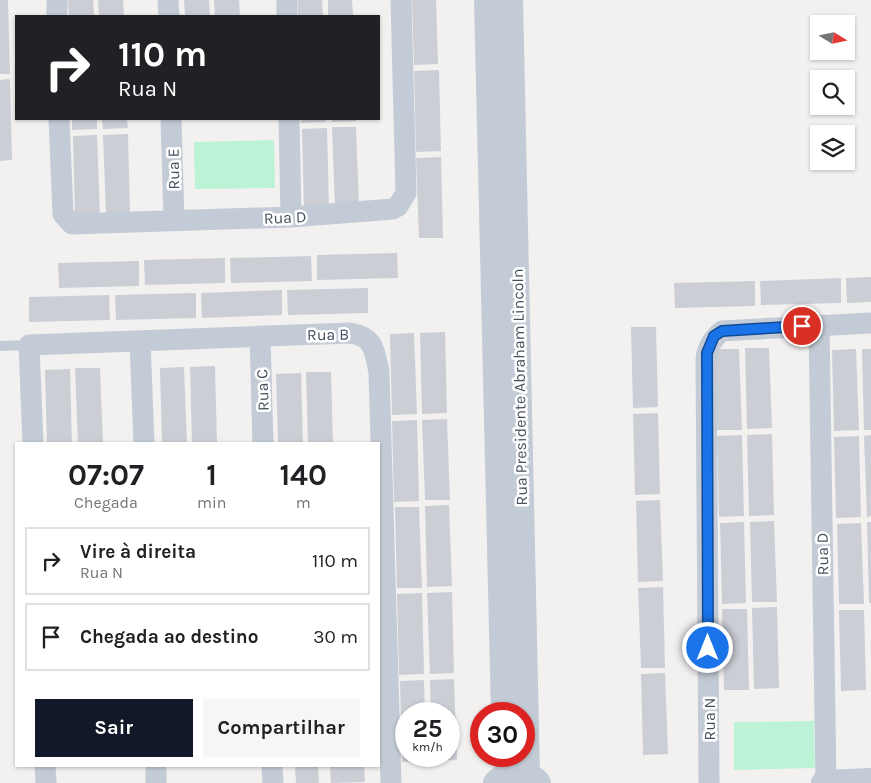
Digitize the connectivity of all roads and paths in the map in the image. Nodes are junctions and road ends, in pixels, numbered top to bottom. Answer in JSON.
{"nodes":[{"id":1,"x":57,"y":0,"type":"edge"},
{"id":2,"x":168,"y":0,"type":"edge"},
{"id":3,"x":287,"y":0,"type":"edge"},
{"id":4,"x":401,"y":0,"type":"edge"},
{"id":5,"x":487,"y":0,"type":"edge"},
{"id":6,"x":510,"y":0,"type":"edge"},
{"id":7,"x":57,"y":15,"type":"edge"},
{"id":8,"x":169,"y":15,"type":"edge"},
{"id":9,"x":288,"y":15,"type":"edge"},
{"id":10,"x":59,"y":120,"type":"edge"},
{"id":11,"x":171,"y":120,"type":"edge"},
{"id":12,"x":290,"y":120,"type":"edge"},
{"id":13,"x":291,"y":217,"type":"junction"},
{"id":14,"x":174,"y":220,"type":"junction"},
{"id":15,"x":871,"y":323,"type":"edge"},
{"id":16,"x":819,"y":325,"type":"junction"},
{"id":17,"x":260,"y":336,"type":"junction"},
{"id":18,"x":140,"y":341,"type":"junction"},
{"id":19,"x":29,"y":345,"type":"junction"},
{"id":20,"x":0,"y":346,"type":"edge"},
{"id":21,"x":33,"y":442,"type":"edge"},
{"id":22,"x":144,"y":442,"type":"edge"},
{"id":23,"x":264,"y":442,"type":"edge"},
{"id":24,"x":504,"y":702,"type":"edge"},
{"id":25,"x":45,"y":767,"type":"edge"},
{"id":26,"x":156,"y":767,"type":"edge"},
{"id":27,"x":272,"y":767,"type":"edge"},
{"id":28,"x":522,"y":776,"type":"edge"},
{"id":29,"x":871,"y":781,"type":"edge"},
{"id":30,"x":46,"y":783,"type":"edge"},
{"id":31,"x":156,"y":783,"type":"edge"},
{"id":32,"x":273,"y":783,"type":"edge"},
{"id":33,"x":391,"y":783,"type":"edge"},
{"id":34,"x":709,"y":783,"type":"edge"},
{"id":35,"x":825,"y":783,"type":"edge"}],
"edges":[{"from":1,"to":7,"type":"street"},
{"from":2,"to":8,"type":"street"},
{"from":3,"to":9,"type":"street"},
{"from":4,"to":13,"type":"street","name":"Rua D"},
{"from":5,"to":24,"type":"street","name":"Rua Presidente Abraham Lincoln"},
{"from":6,"to":28,"type":"street","name":"Rua Presidente Abraham Lincoln"},
{"from":10,"to":14,"type":"street","name":"Rua D"},
{"from":11,"to":14,"type":"street","name":"Rua E"},
{"from":12,"to":13,"type":"street"},
{"from":13,"to":14,"type":"street","name":"Rua D"},
{"from":15,"to":16,"type":"street","name":"Rua N"},
{"from":16,"to":34,"type":"street","name":"Rua N"},
{"from":16,"to":35,"type":"street","name":"Rua D"},
{"from":17,"to":18,"type":"street","name":"Rua B"},
{"from":17,"to":23,"type":"street","name":"Rua C"},
{"from":17,"to":33,"type":"street","name":"Rua B"},
{"from":18,"to":19,"type":"street","name":"Rua B"},
{"from":18,"to":22,"type":"street"},
{"from":19,"to":20,"type":"lane"},
{"from":19,"to":21,"type":"street"},
{"from":25,"to":30,"type":"street"},
{"from":26,"to":31,"type":"street"},
{"from":27,"to":32,"type":"street"},
{"from":29,"to":35,"type":"street"}]}
